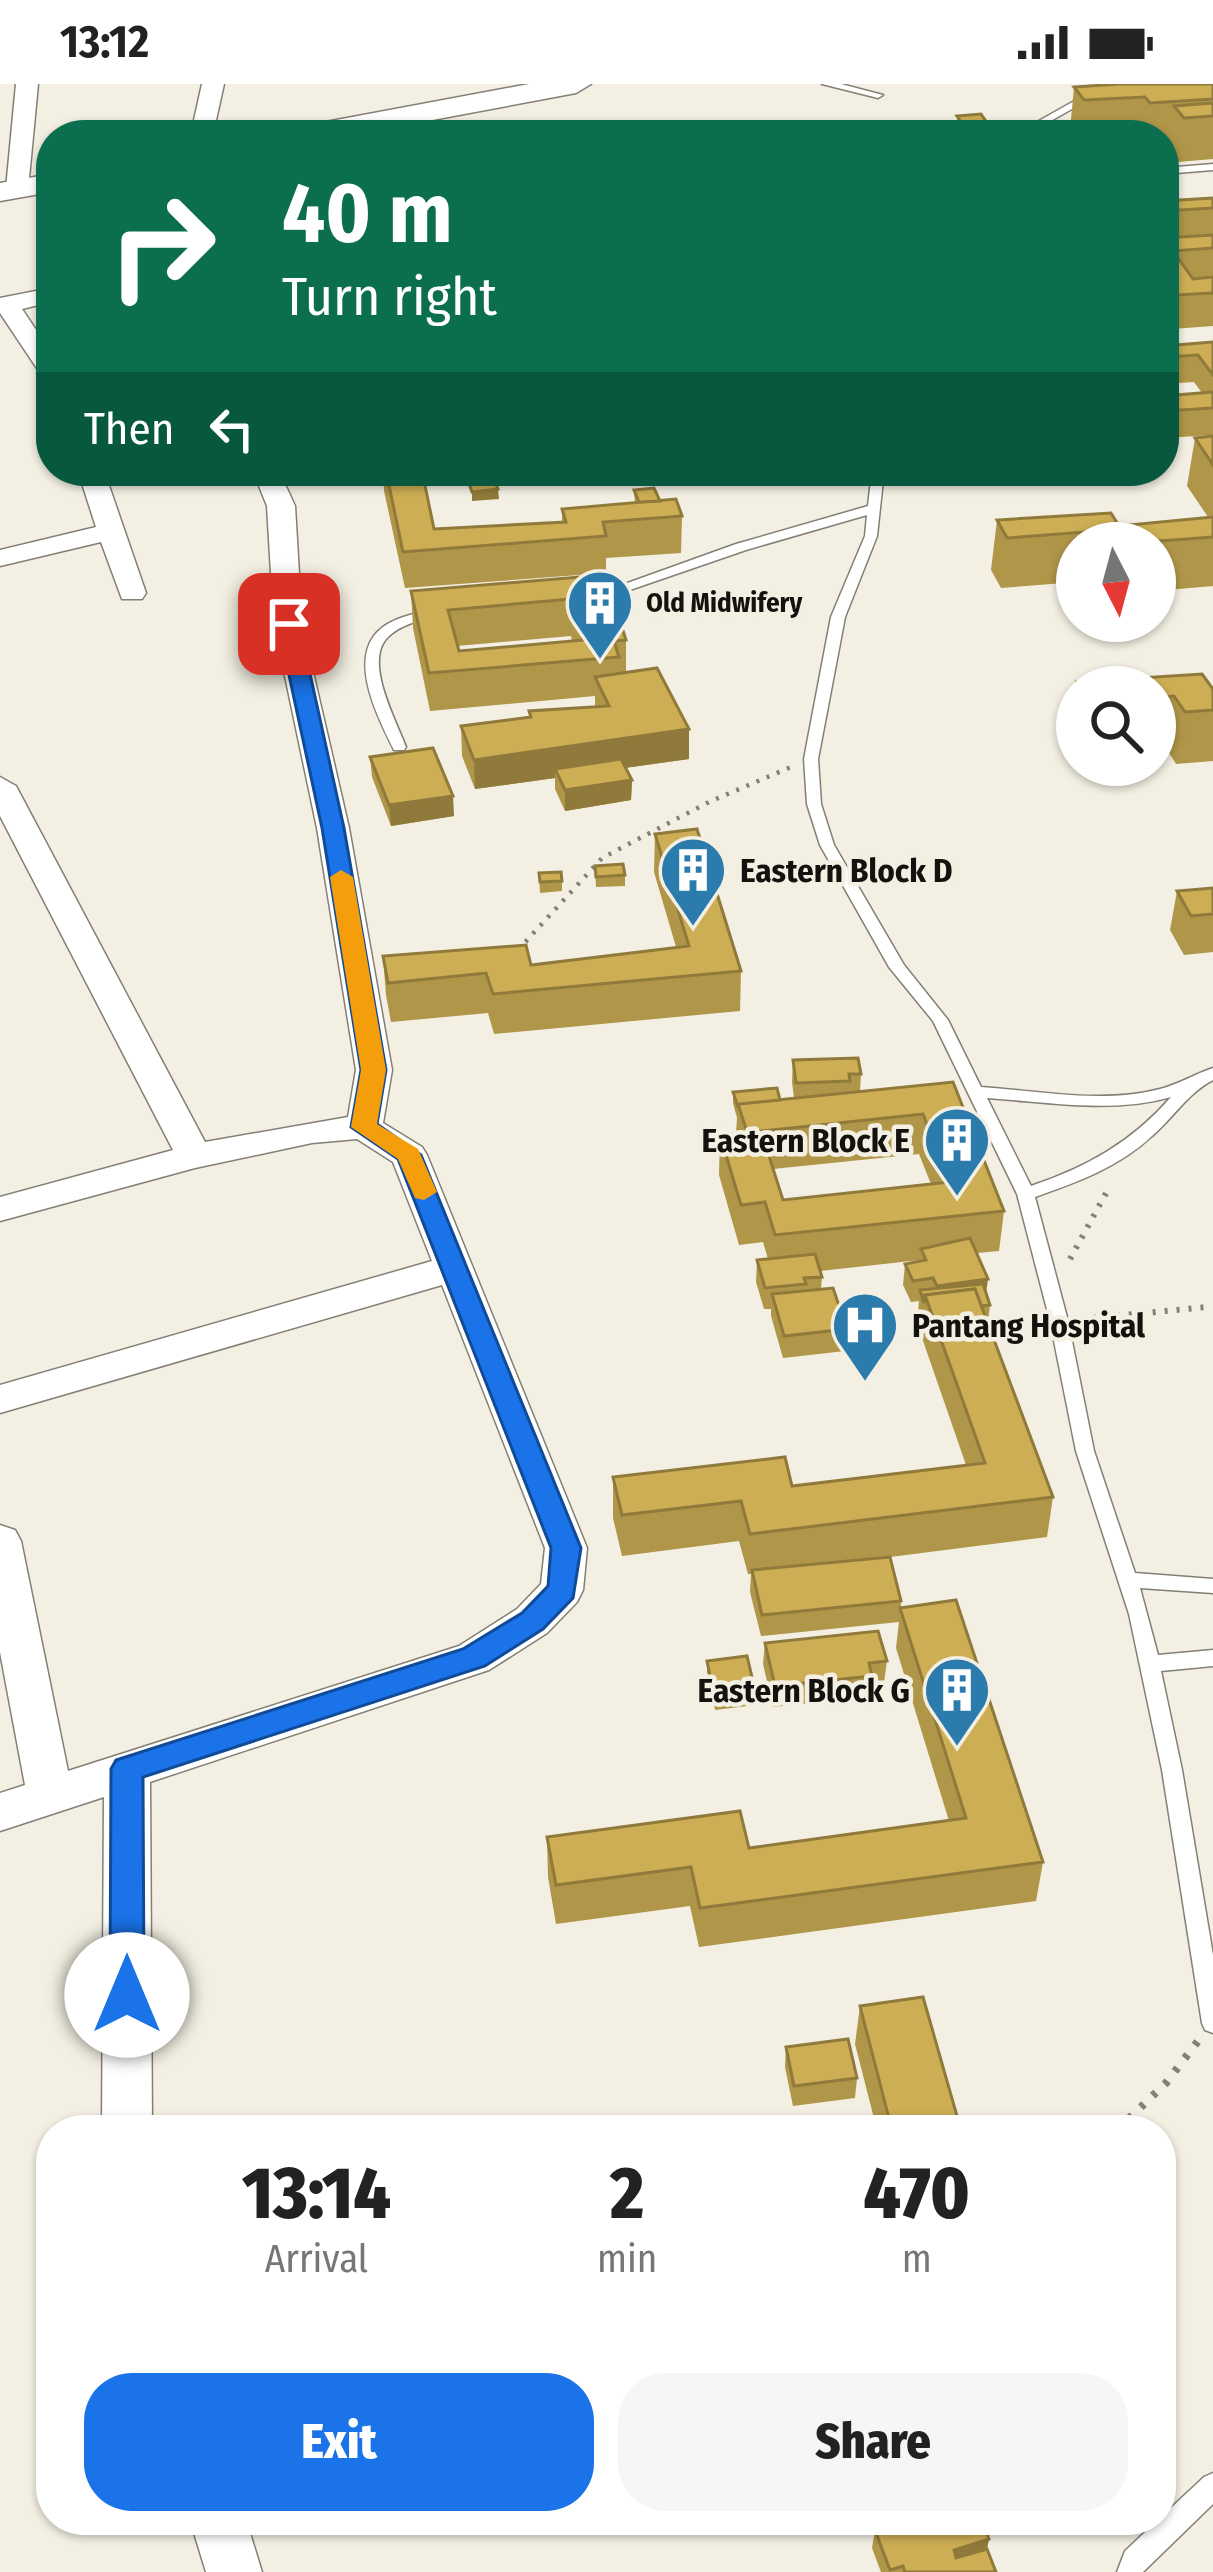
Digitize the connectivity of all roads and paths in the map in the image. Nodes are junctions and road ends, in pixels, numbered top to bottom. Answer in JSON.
{"nodes":[{"id":1,"x":27,"y":84,"type":"edge"},
{"id":2,"x":213,"y":84,"type":"edge"},
{"id":3,"x":576,"y":84,"type":"edge"},
{"id":4,"x":827,"y":84,"type":"edge"},
{"id":5,"x":1112,"y":88,"type":"edge"},
{"id":6,"x":878,"y":95,"type":"dead end"},
{"id":7,"x":205,"y":120,"type":"edge"},
{"id":8,"x":384,"y":120,"type":"edge"},
{"id":9,"x":1044,"y":120,"type":"edge"},
{"id":10,"x":1213,"y":166,"type":"edge"},
{"id":11,"x":1179,"y":169,"type":"edge"},
{"id":12,"x":9,"y":191,"type":"edge"},
{"id":13,"x":36,"y":298,"type":"edge"},
{"id":14,"x":4,"y":305,"type":"edge"},
{"id":15,"x":1179,"y":346,"type":"edge"},
{"id":16,"x":36,"y":350,"type":"edge"},
{"id":17,"x":1195,"y":354,"type":"edge"},
{"id":18,"x":96,"y":486,"type":"edge"},
{"id":19,"x":272,"y":486,"type":"edge"},
{"id":20,"x":877,"y":486,"type":"edge"},
{"id":21,"x":876,"y":508,"type":"junction"},
{"id":22,"x":110,"y":532,"type":"junction"},
{"id":23,"x":0,"y":557,"type":"edge"},
{"id":24,"x":132,"y":593,"type":"dead end"},
{"id":25,"x":575,"y":603,"type":"edge"},
{"id":26,"x":458,"y":611,"type":"edge"},
{"id":27,"x":399,"y":748,"type":"edge"},
{"id":28,"x":811,"y":759,"type":"junction"},
{"id":29,"x":0,"y":786,"type":"edge"},
{"id":30,"x":513,"y":956,"type":"edge"},
{"id":31,"x":1213,"y":1073,"type":"edge"},
{"id":32,"x":978,"y":1091,"type":"junction"},
{"id":33,"x":1185,"y":1091,"type":"junction"},
{"id":34,"x":364,"y":1127,"type":"junction"},
{"id":35,"x":1129,"y":1151,"type":"junction"},
{"id":36,"x":194,"y":1156,"type":"junction"},
{"id":37,"x":1026,"y":1194,"type":"junction"},
{"id":38,"x":0,"y":1210,"type":"edge"},
{"id":39,"x":455,"y":1268,"type":"junction"},
{"id":40,"x":1052,"y":1292,"type":"junction"},
{"id":41,"x":1207,"y":1307,"type":"dead end"},
{"id":42,"x":1059,"y":1321,"type":"junction"},
{"id":43,"x":0,"y":1399,"type":"edge"},
{"id":44,"x":0,"y":1541,"type":"edge"},
{"id":45,"x":1128,"y":1580,"type":"junction"},
{"id":46,"x":1213,"y":1586,"type":"edge"},
{"id":47,"x":1213,"y":1658,"type":"edge"},
{"id":48,"x":1150,"y":1664,"type":"junction"},
{"id":49,"x":127,"y":1769,"type":"junction"},
{"id":50,"x":50,"y":1795,"type":"junction"},
{"id":51,"x":0,"y":1812,"type":"edge"},
{"id":52,"x":1213,"y":2020,"type":"edge"},
{"id":53,"x":127,"y":2115,"type":"edge"},
{"id":54,"x":1132,"y":2115,"type":"edge"},
{"id":55,"x":1213,"y":2486,"type":"edge"},
{"id":56,"x":1176,"y":2521,"type":"edge"},
{"id":57,"x":223,"y":2535,"type":"edge"},
{"id":58,"x":1161,"y":2535,"type":"edge"},
{"id":59,"x":235,"y":2572,"type":"edge"},
{"id":60,"x":1130,"y":2572,"type":"edge"}],
"edges":[{"from":1,"to":12,"type":"street"},
{"from":2,"to":7,"type":"street"},
{"from":3,"to":8,"type":"street"},
{"from":4,"to":6,"type":"lane"},
{"from":5,"to":9,"type":"lane"},
{"from":10,"to":11,"type":"lane"},
{"from":13,"to":14,"type":"street"},
{"from":14,"to":16,"type":"street"},
{"from":15,"to":17,"type":"path"},
{"from":18,"to":22,"type":"street"},
{"from":19,"to":34,"type":"street"},
{"from":20,"to":21,"type":"lane"},
{"from":21,"to":25,"type":"lane"},
{"from":21,"to":28,"type":"lane"},
{"from":22,"to":23,"type":"street"},
{"from":22,"to":24,"type":"street"},
{"from":26,"to":27,"type":"lane"},
{"from":28,"to":30,"type":"path"},
{"from":28,"to":32,"type":"lane"},
{"from":29,"to":36,"type":"street"},
{"from":31,"to":33,"type":"lane"},
{"from":32,"to":33,"type":"lane"},
{"from":32,"to":37,"type":"lane"},
{"from":33,"to":35,"type":"lane"},
{"from":34,"to":36,"type":"street"},
{"from":34,"to":39,"type":"street"},
{"from":35,"to":37,"type":"lane"},
{"from":35,"to":40,"type":"path"},
{"from":36,"to":38,"type":"street"},
{"from":37,"to":40,"type":"lane"},
{"from":39,"to":43,"type":"street"},
{"from":39,"to":49,"type":"street"},
{"from":40,"to":42,"type":"lane"},
{"from":41,"to":42,"type":"path"},
{"from":42,"to":45,"type":"lane"},
{"from":44,"to":50,"type":"street"},
{"from":45,"to":46,"type":"lane"},
{"from":45,"to":48,"type":"lane"},
{"from":47,"to":48,"type":"lane"},
{"from":48,"to":52,"type":"lane"},
{"from":49,"to":50,"type":"street"},
{"from":49,"to":53,"type":"street"},
{"from":50,"to":51,"type":"street"},
{"from":52,"to":54,"type":"path"},
{"from":55,"to":56,"type":"lane"},
{"from":57,"to":59,"type":"street"},
{"from":58,"to":60,"type":"lane"}]}
